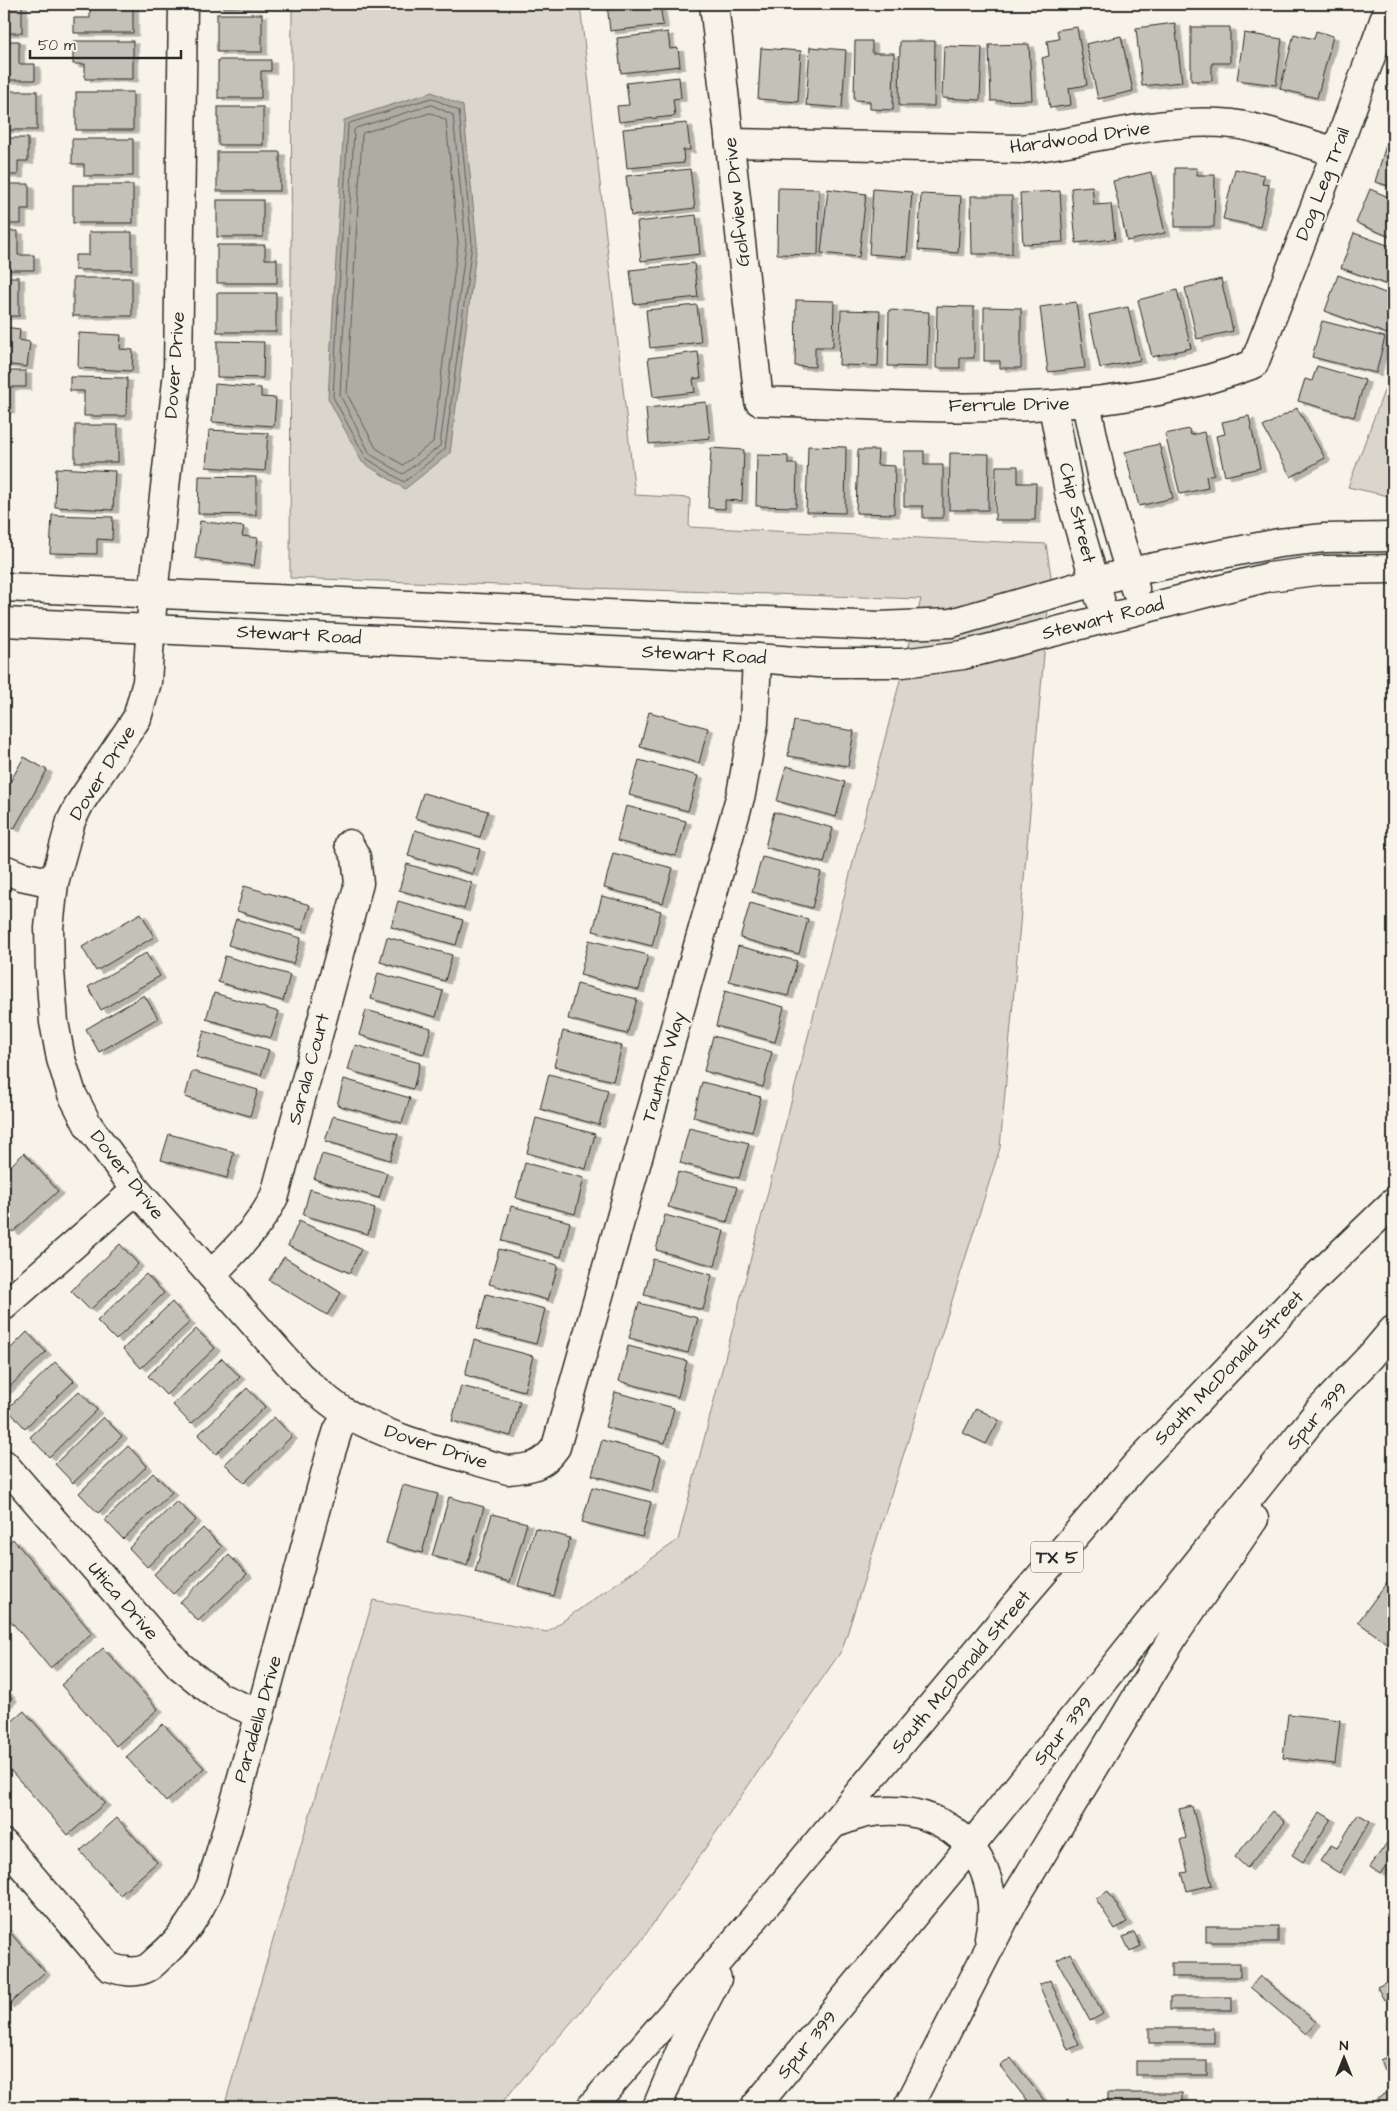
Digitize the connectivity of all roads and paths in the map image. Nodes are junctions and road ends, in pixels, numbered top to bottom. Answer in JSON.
{"nodes":[{"id":1,"x":183,"y":4,"type":"edge"},
{"id":2,"x":714,"y":4,"type":"edge"},
{"id":3,"x":1390,"y":4,"type":"edge"},
{"id":4,"x":730,"y":143,"type":"junction"},
{"id":5,"x":1336,"y":152,"type":"junction"},
{"id":6,"x":1254,"y":364,"type":"joint"},
{"id":7,"x":759,"y":401,"type":"joint"},
{"id":8,"x":1086,"y":403,"type":"junction"},
{"id":9,"x":1053,"y":406,"type":"junction"},
{"id":10,"x":1393,"y":538,"type":"edge"},
{"id":11,"x":1393,"y":569,"type":"edge"},
{"id":12,"x":1129,"y":572,"type":"junction"},
{"id":13,"x":1095,"y":581,"type":"junction"},
{"id":14,"x":4,"y":587,"type":"edge"},
{"id":15,"x":153,"y":594,"type":"junction"},
{"id":16,"x":1141,"y":609,"type":"junction"},
{"id":17,"x":1105,"y":618,"type":"junction"},
{"id":18,"x":4,"y":622,"type":"edge"},
{"id":19,"x":152,"y":628,"type":"junction"},
{"id":20,"x":757,"y":658,"type":"junction"},
{"id":21,"x":349,"y":844,"type":"dead end"},
{"id":22,"x":4,"y":869,"type":"edge"},
{"id":23,"x":54,"y":883,"type":"junction"},
{"id":24,"x":136,"y":1190,"type":"junction"},
{"id":25,"x":1393,"y":1202,"type":"edge"},
{"id":26,"x":211,"y":1275,"type":"junction"},
{"id":27,"x":4,"y":1306,"type":"edge"},
{"id":28,"x":1393,"y":1330,"type":"edge"},
{"id":29,"x":1371,"y":1356,"type":"junction"},
{"id":30,"x":348,"y":1414,"type":"junction"},
{"id":31,"x":4,"y":1464,"type":"edge"},
{"id":32,"x":538,"y":1465,"type":"joint"},
{"id":33,"x":260,"y":1714,"type":"junction"},
{"id":34,"x":834,"y":1823,"type":"junction"},
{"id":35,"x":4,"y":1844,"type":"edge"},
{"id":36,"x":970,"y":1847,"type":"junction"},
{"id":37,"x":743,"y":1932,"type":"junction"},
{"id":38,"x":987,"y":1950,"type":"junction"},
{"id":39,"x":591,"y":2107,"type":"edge"},
{"id":40,"x":657,"y":2107,"type":"edge"},
{"id":41,"x":754,"y":2107,"type":"edge"},
{"id":42,"x":908,"y":2107,"type":"edge"}],
"edges":[{"from":1,"to":15,"type":"street","name":"Dover Drive"},
{"from":2,"to":4,"type":"street","name":"Golfview Drive"},
{"from":3,"to":5,"type":"street","name":"Dog Leg Trail"},
{"from":4,"to":5,"type":"street","name":"Hardwood Drive"},
{"from":4,"to":7,"type":"street","name":"Golfview Drive"},
{"from":5,"to":6,"type":"street","name":"Dog Leg Trail"},
{"from":6,"to":8,"type":"street","name":"Ferrule Drive"},
{"from":7,"to":9,"type":"street","name":"Ferrule Drive"},
{"from":8,"to":9,"type":"street","name":"Ferrule Drive"},
{"from":8,"to":12,"type":"street","name":"Chip Street"},
{"from":9,"to":13,"type":"street","name":"Chip Street"},
{"from":10,"to":12,"type":"street","name":"Stewart Road"},
{"from":11,"to":16,"type":"street","name":"Stewart Road"},
{"from":12,"to":13,"type":"street","name":"Stewart Road"},
{"from":12,"to":16,"type":"street","name":"Chip Street"},
{"from":13,"to":15,"type":"street","name":"Stewart Road"},
{"from":13,"to":17,"type":"street","name":"Chip Street"},
{"from":14,"to":15,"type":"street","name":"Stewart Road"},
{"from":15,"to":19,"type":"street","name":"Dover Drive"},
{"from":16,"to":17,"type":"street","name":"Stewart Road"},
{"from":17,"to":20,"type":"street","name":"Stewart Road"},
{"from":18,"to":19,"type":"street","name":"Stewart Road"},
{"from":19,"to":20,"type":"street","name":"Stewart Road"},
{"from":19,"to":23,"type":"street","name":"Dover Drive"},
{"from":20,"to":32,"type":"street","name":"Taunton Way"},
{"from":21,"to":26,"type":"street","name":"Sarala Court"},
{"from":22,"to":23,"type":"street"},
{"from":23,"to":24,"type":"street","name":"Dover Drive"},
{"from":24,"to":26,"type":"street","name":"Dover Drive"},
{"from":24,"to":27,"type":"street"},
{"from":25,"to":34,"type":"street","name":"South McDonald Street","number":"TX 5"},
{"from":26,"to":30,"type":"street","name":"Dover Drive"},
{"from":28,"to":29,"type":"street"},
{"from":29,"to":36,"type":"street","name":"Spur 399"},
{"from":29,"to":38,"type":"street"},
{"from":30,"to":32,"type":"street","name":"Dover Drive"},
{"from":30,"to":33,"type":"street","name":"Paradella Drive"},
{"from":31,"to":33,"type":"street","name":"Utica Drive"},
{"from":33,"to":35,"type":"street","name":"Paradella Drive"},
{"from":34,"to":36,"type":"street"},
{"from":34,"to":37,"type":"street","name":"South McDonald Street","number":"TX 5"},
{"from":36,"to":38,"type":"street"},
{"from":36,"to":41,"type":"street","name":"Spur 399"},
{"from":37,"to":39,"type":"street"},
{"from":37,"to":40,"type":"street","number":"TX 5"},
{"from":38,"to":42,"type":"street"}]}
